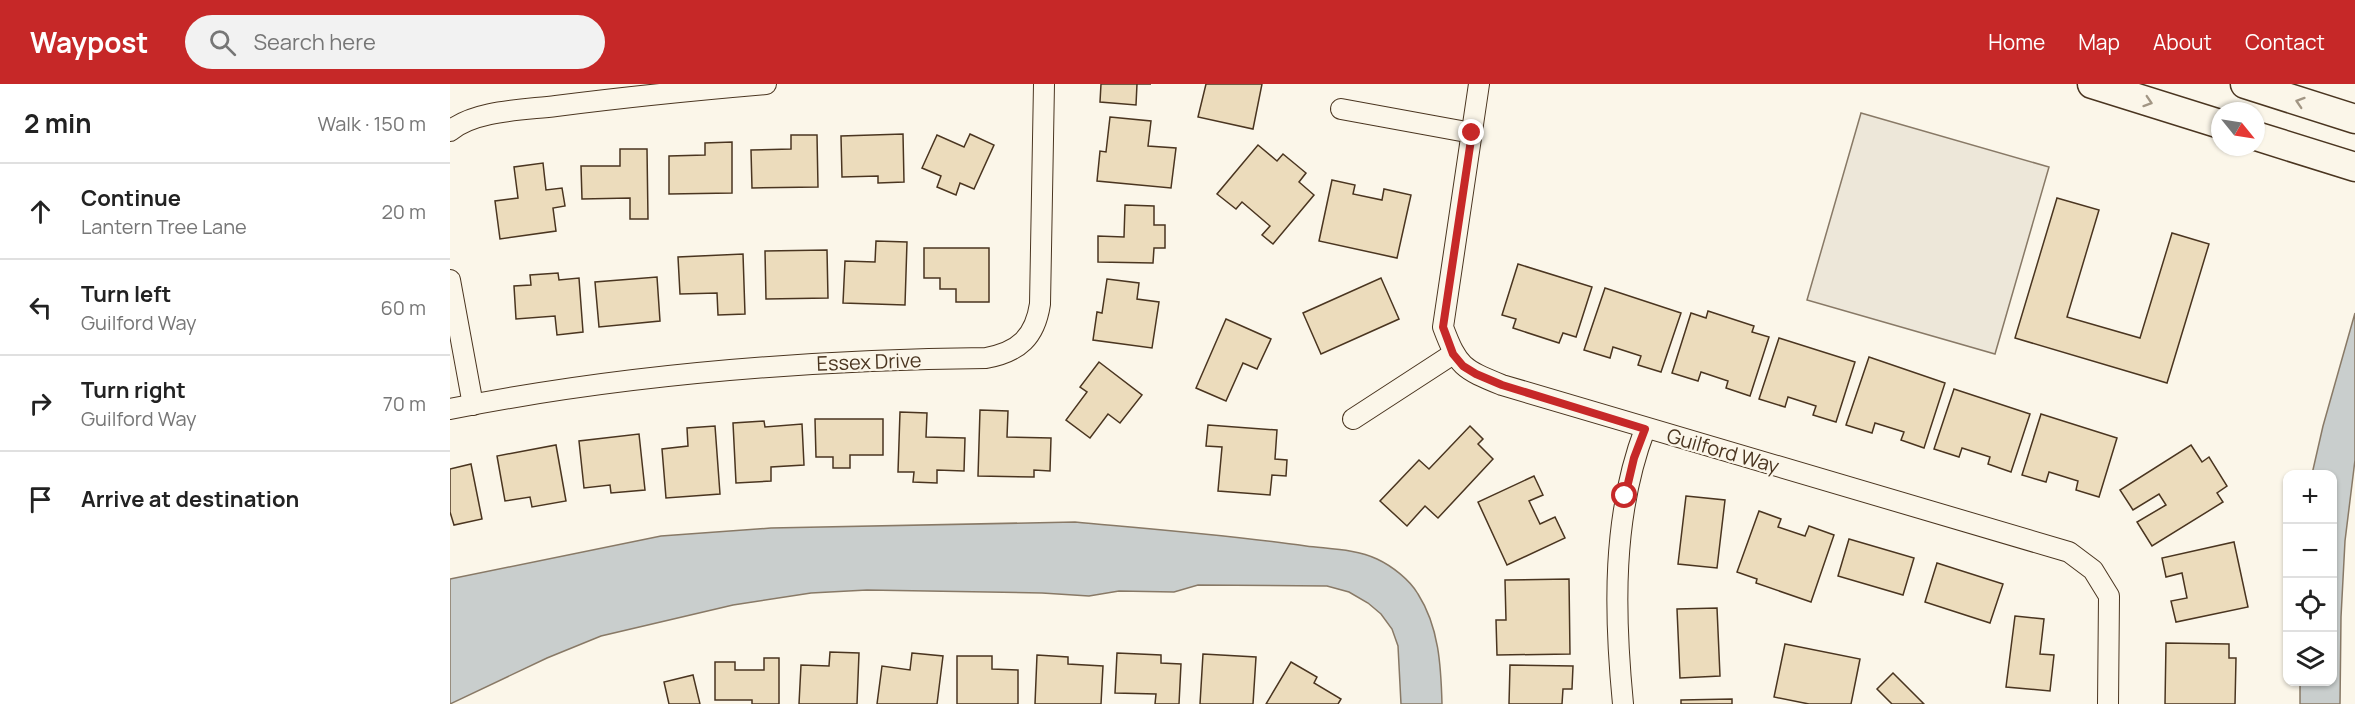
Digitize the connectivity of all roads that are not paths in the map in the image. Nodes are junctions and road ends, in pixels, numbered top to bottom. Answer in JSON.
{"nodes":[{"id":1,"x":766,"y":84,"type":"edge"},
{"id":2,"x":1044,"y":84,"type":"edge"},
{"id":3,"x":1479,"y":84,"type":"edge"},
{"id":4,"x":2092,"y":84,"type":"edge"},
{"id":5,"x":2245,"y":84,"type":"edge"},
{"id":6,"x":1341,"y":109,"type":"dead end"},
{"id":7,"x":2355,"y":119,"type":"edge"},
{"id":8,"x":2211,"y":121,"type":"edge"},
{"id":9,"x":450,"y":131,"type":"edge"},
{"id":10,"x":1472,"y":133,"type":"junction"},
{"id":11,"x":2265,"y":139,"type":"edge"},
{"id":12,"x":2355,"y":167,"type":"edge"},
{"id":13,"x":450,"y":280,"type":"edge"},
{"id":14,"x":1453,"y":354,"type":"junction"},
{"id":15,"x":473,"y":405,"type":"junction"},
{"id":16,"x":450,"y":409,"type":"edge"},
{"id":17,"x":1353,"y":419,"type":"dead end"},
{"id":18,"x":1645,"y":429,"type":"junction"},
{"id":19,"x":1623,"y":704,"type":"edge"},
{"id":20,"x":2108,"y":704,"type":"edge"}],
"edges":[{"from":1,"to":9,"type":"street"},
{"from":2,"to":15,"type":"street","name":"Essex Drive"},
{"from":3,"to":10,"type":"street","name":"Guilford Way"},
{"from":4,"to":8,"type":"main road","one_way":true},
{"from":7,"to":5,"type":"main road","one_way":true},
{"from":6,"to":10,"type":"street"},
{"from":10,"to":14,"type":"street","name":"Guilford Way"},
{"from":11,"to":12,"type":"main road"},
{"from":13,"to":15,"type":"street"},
{"from":14,"to":17,"type":"street"},
{"from":14,"to":18,"type":"street","name":"Guilford Way"},
{"from":15,"to":16,"type":"street","name":"Essex Drive"},
{"from":18,"to":19,"type":"street"},
{"from":18,"to":20,"type":"street","name":"Guilford Way"}]}
